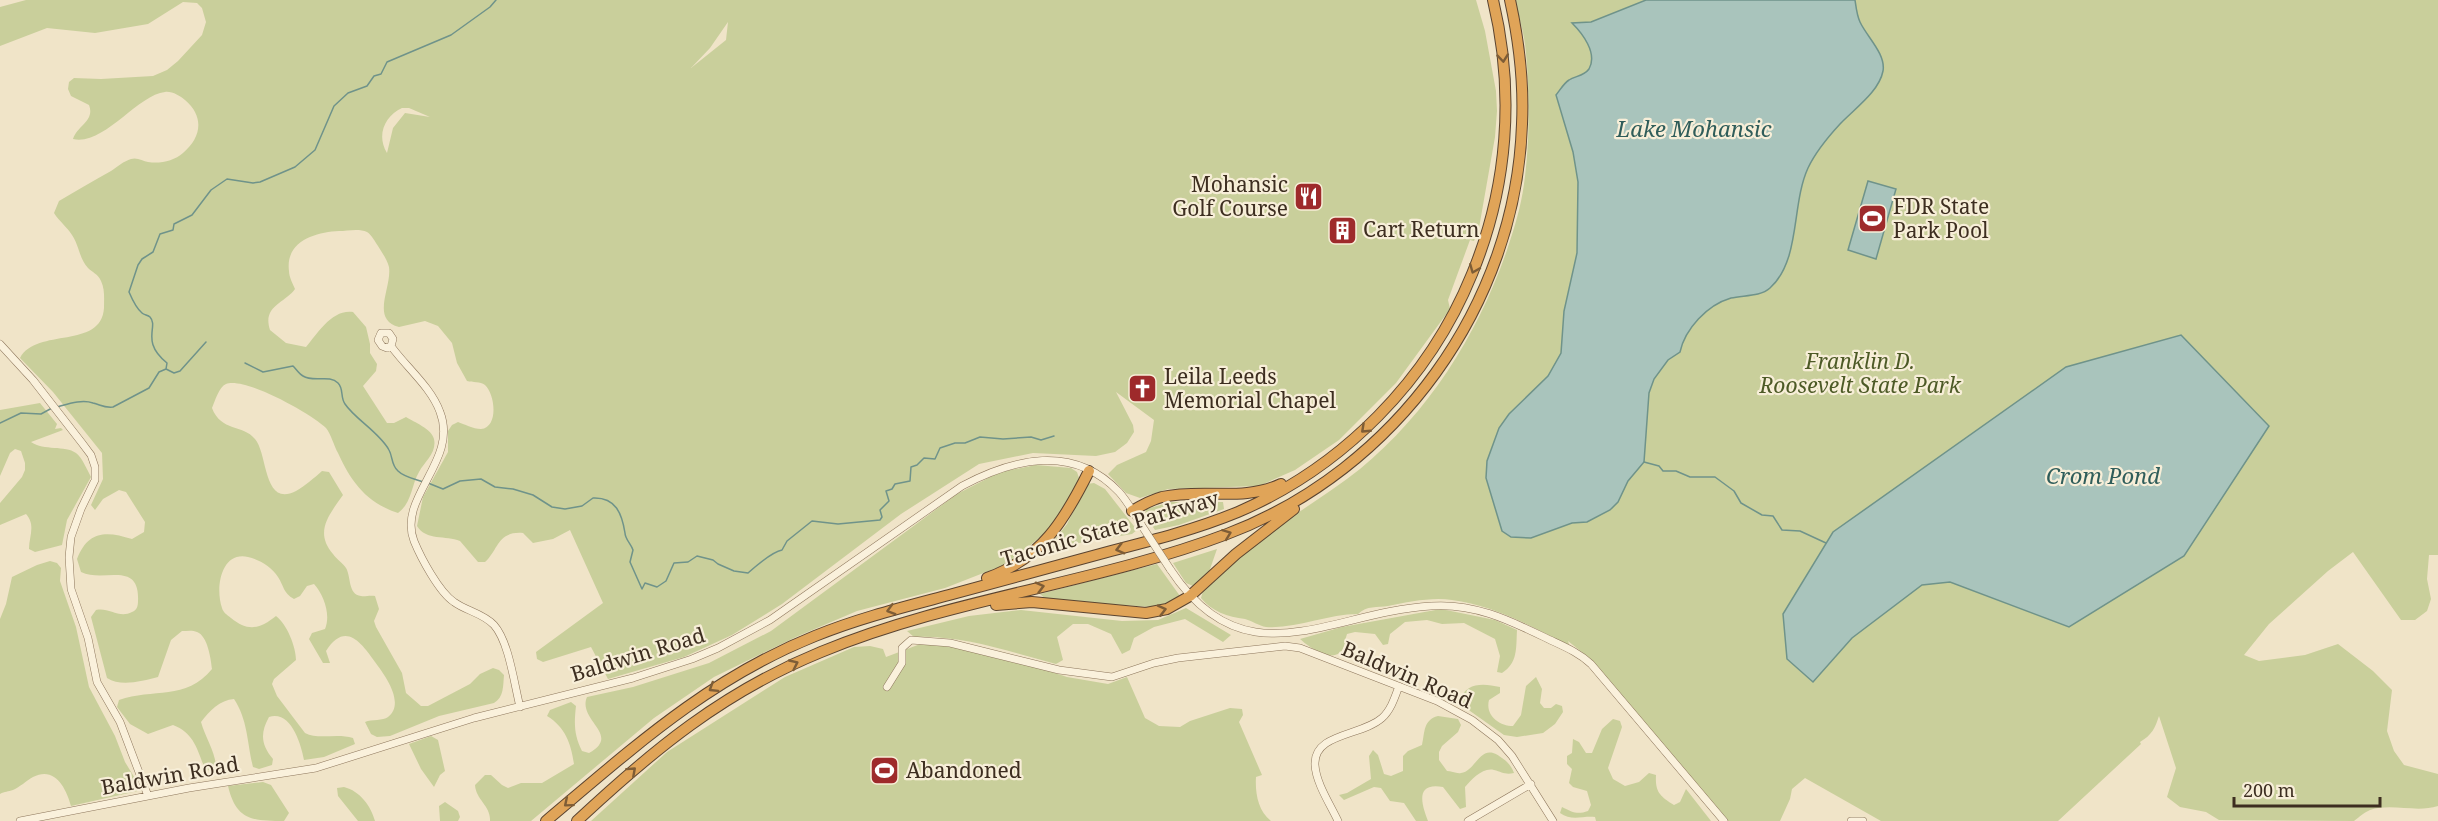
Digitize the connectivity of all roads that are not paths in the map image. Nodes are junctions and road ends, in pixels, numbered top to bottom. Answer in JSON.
{"nodes":[{"id":1,"x":1493,"y":0,"type":"edge"},
{"id":2,"x":1510,"y":0,"type":"edge"},
{"id":3,"x":0,"y":344,"type":"edge"},
{"id":4,"x":391,"y":346,"type":"dead end"},
{"id":5,"x":1364,"y":452,"type":"junction"},
{"id":6,"x":1327,"y":460,"type":"junction"},
{"id":7,"x":1089,"y":471,"type":"junction"},
{"id":8,"x":1132,"y":511,"type":"junction"},
{"id":9,"x":1190,"y":596,"type":"junction"},
{"id":10,"x":930,"y":600,"type":"junction"},
{"id":11,"x":937,"y":615,"type":"junction"},
{"id":12,"x":1261,"y":633,"type":"junction"},
{"id":13,"x":1283,"y":634,"type":"junction"},
{"id":14,"x":1285,"y":646,"type":"junction"},
{"id":15,"x":1260,"y":648,"type":"junction"},
{"id":16,"x":1399,"y":686,"type":"junction"},
{"id":17,"x":886,"y":687,"type":"dead end"},
{"id":18,"x":520,"y":706,"type":"junction"},
{"id":19,"x":1532,"y":784,"type":"junction"},
{"id":20,"x":148,"y":796,"type":"junction"},
{"id":21,"x":20,"y":821,"type":"edge"},
{"id":22,"x":546,"y":821,"type":"edge"},
{"id":23,"x":577,"y":821,"type":"edge"},
{"id":24,"x":1338,"y":821,"type":"edge"},
{"id":25,"x":1468,"y":821,"type":"edge"},
{"id":26,"x":1553,"y":821,"type":"edge"},
{"id":27,"x":1724,"y":821,"type":"edge"},
{"id":28,"x":1851,"y":821,"type":"edge"},
{"id":29,"x":1863,"y":821,"type":"edge"}],
"edges":[{"from":1,"to":6,"type":"highway","name":"Taconic State Parkway","one_way":true},
{"from":2,"to":5,"type":"highway","name":"Taconic State Parkway"},
{"from":3,"to":20,"type":"street"},
{"from":4,"to":18,"type":"street"},
{"from":5,"to":9,"type":"highway"},
{"from":11,"to":5,"type":"highway","name":"Taconic State Parkway","one_way":true},
{"from":6,"to":8,"type":"highway"},
{"from":6,"to":10,"type":"highway","name":"Taconic State Parkway","one_way":true},
{"from":7,"to":8,"type":"street","name":"Baldwin Road"},
{"from":7,"to":10,"type":"highway"},
{"from":7,"to":18,"type":"street","name":"Baldwin Road"},
{"from":8,"to":9,"type":"street","name":"Baldwin Road","bridge":true},
{"from":11,"to":9,"type":"highway","one_way":true},
{"from":9,"to":12,"type":"street","name":"Baldwin Road"},
{"from":10,"to":22,"type":"highway","name":"Taconic State Parkway","one_way":true},
{"from":23,"to":11,"type":"highway","name":"Taconic State Parkway","one_way":true},
{"from":12,"to":13,"type":"street","name":"Baldwin Road"},
{"from":12,"to":15,"type":"street"},
{"from":13,"to":14,"type":"street"},
{"from":13,"to":27,"type":"street","name":"Baldwin Road"},
{"from":14,"to":15,"type":"street","name":"Baldwin Road"},
{"from":14,"to":16,"type":"street","name":"Baldwin Road"},
{"from":15,"to":17,"type":"street","name":"Baldwin Road"},
{"from":16,"to":19,"type":"street","name":"Baldwin Road"},
{"from":16,"to":24,"type":"street"},
{"from":18,"to":20,"type":"street","name":"Baldwin Road"},
{"from":19,"to":25,"type":"street"},
{"from":19,"to":26,"type":"street","name":"Baldwin Road"},
{"from":20,"to":21,"type":"street","name":"Baldwin Road"},
{"from":28,"to":29,"type":"street"}]}
